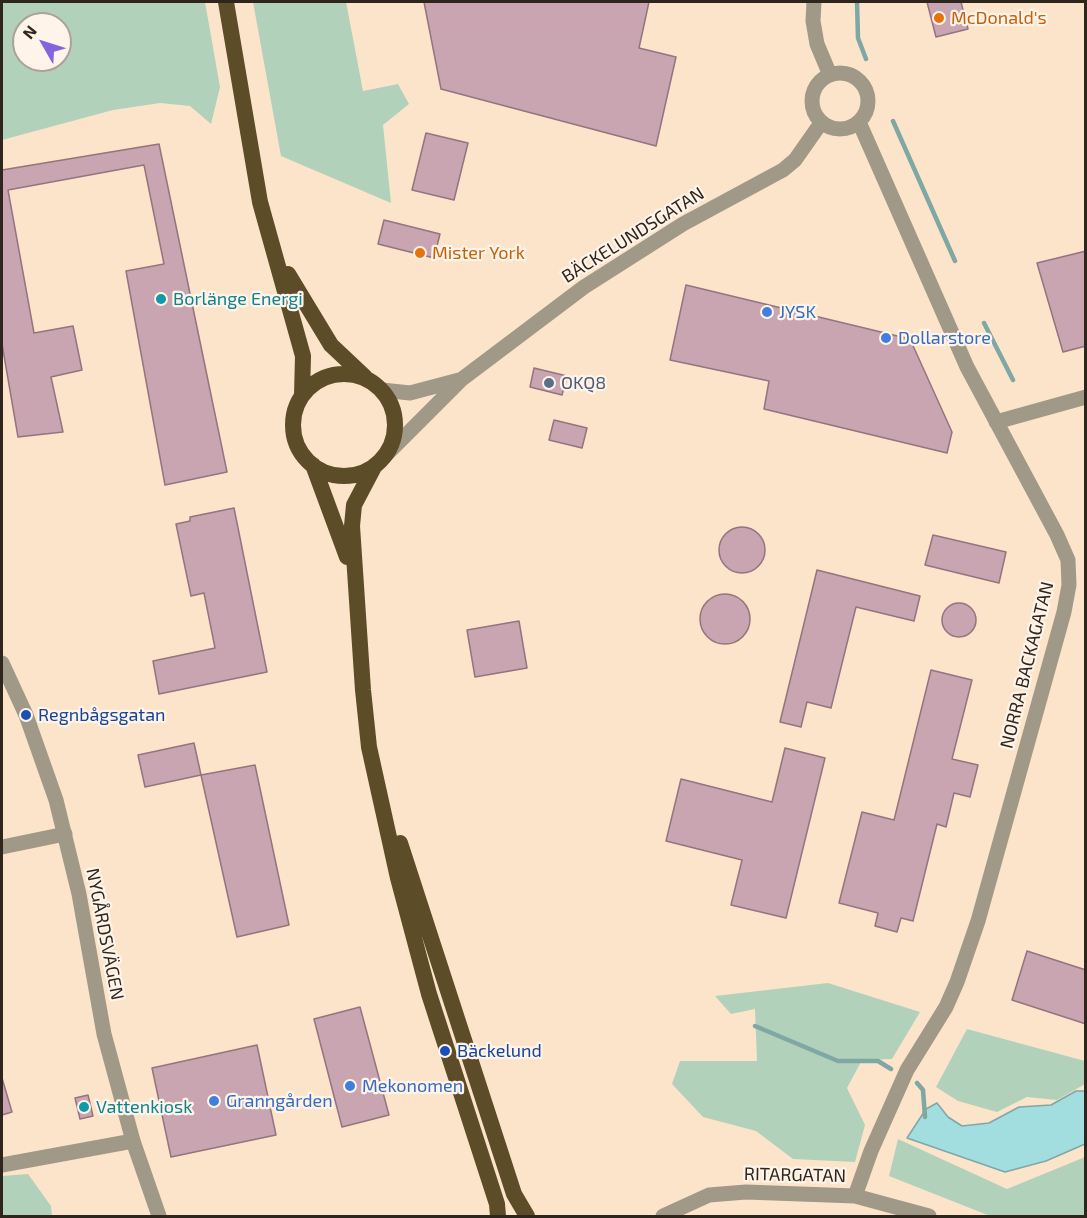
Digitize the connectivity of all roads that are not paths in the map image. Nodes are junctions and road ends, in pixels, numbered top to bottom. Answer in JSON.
{"nodes":[{"id":1,"x":226,"y":2,"type":"edge"},
{"id":2,"x":814,"y":2,"type":"edge"},
{"id":3,"x":830,"y":75,"type":"junction"},
{"id":4,"x":859,"y":122,"type":"junction"},
{"id":5,"x":821,"y":123,"type":"junction"},
{"id":6,"x":274,"y":249,"type":"junction"},
{"id":7,"x":365,"y":377,"type":"junction"},
{"id":8,"x":462,"y":380,"type":"junction"},
{"id":9,"x":382,"y":390,"type":"junction"},
{"id":10,"x":302,"y":395,"type":"junction"},
{"id":11,"x":1086,"y":397,"type":"edge"},
{"id":12,"x":996,"y":422,"type":"junction"},
{"id":13,"x":379,"y":462,"type":"junction"},
{"id":14,"x":313,"y":465,"type":"junction"},
{"id":15,"x":354,"y":578,"type":"junction"},
{"id":16,"x":2,"y":663,"type":"edge"},
{"id":17,"x":369,"y":747,"type":"junction"},
{"id":18,"x":65,"y":834,"type":"junction"},
{"id":19,"x":2,"y":847,"type":"edge"},
{"id":20,"x":133,"y":1141,"type":"junction"},
{"id":21,"x":2,"y":1165,"type":"edge"},
{"id":22,"x":855,"y":1196,"type":"junction"},
{"id":23,"x":159,"y":1216,"type":"edge"},
{"id":24,"x":498,"y":1216,"type":"edge"},
{"id":25,"x":527,"y":1216,"type":"edge"},
{"id":26,"x":663,"y":1216,"type":"edge"},
{"id":27,"x":928,"y":1216,"type":"edge"}],
"edges":[{"from":1,"to":6,"type":"highway"},
{"from":2,"to":3,"type":"street"},
{"from":3,"to":4,"type":"street"},
{"from":3,"to":5,"type":"street"},
{"from":4,"to":5,"type":"street"},
{"from":4,"to":12,"type":"street","name":"NORRA BACKAGATAN"},
{"from":5,"to":8,"type":"street","name":"BÄCKELUNDSGATAN"},
{"from":6,"to":7,"type":"highway"},
{"from":6,"to":10,"type":"highway"},
{"from":7,"to":9,"type":"highway"},
{"from":7,"to":10,"type":"highway"},
{"from":8,"to":9,"type":"street","name":"BÄCKELUNDSGATAN"},
{"from":8,"to":13,"type":"street","name":"BÄCKELUNDSGATAN"},
{"from":9,"to":13,"type":"highway"},
{"from":10,"to":14,"type":"highway"},
{"from":11,"to":12,"type":"street"},
{"from":12,"to":22,"type":"street","name":"NORRA BACKAGATAN"},
{"from":13,"to":14,"type":"highway"},
{"from":13,"to":15,"type":"highway"},
{"from":14,"to":15,"type":"highway"},
{"from":15,"to":17,"type":"highway"},
{"from":16,"to":18,"type":"street","name":"NYGÅRDSVÄGEN"},
{"from":17,"to":24,"type":"highway"},
{"from":17,"to":25,"type":"highway"},
{"from":18,"to":19,"type":"street"},
{"from":18,"to":20,"type":"street","name":"NYGÅRDSVÄGEN"},
{"from":20,"to":21,"type":"street"},
{"from":20,"to":23,"type":"street","name":"NYGÅRDSVÄGEN"},
{"from":22,"to":26,"type":"street","name":"RITARGATAN"},
{"from":22,"to":27,"type":"street","name":"RITARGATAN"}]}
